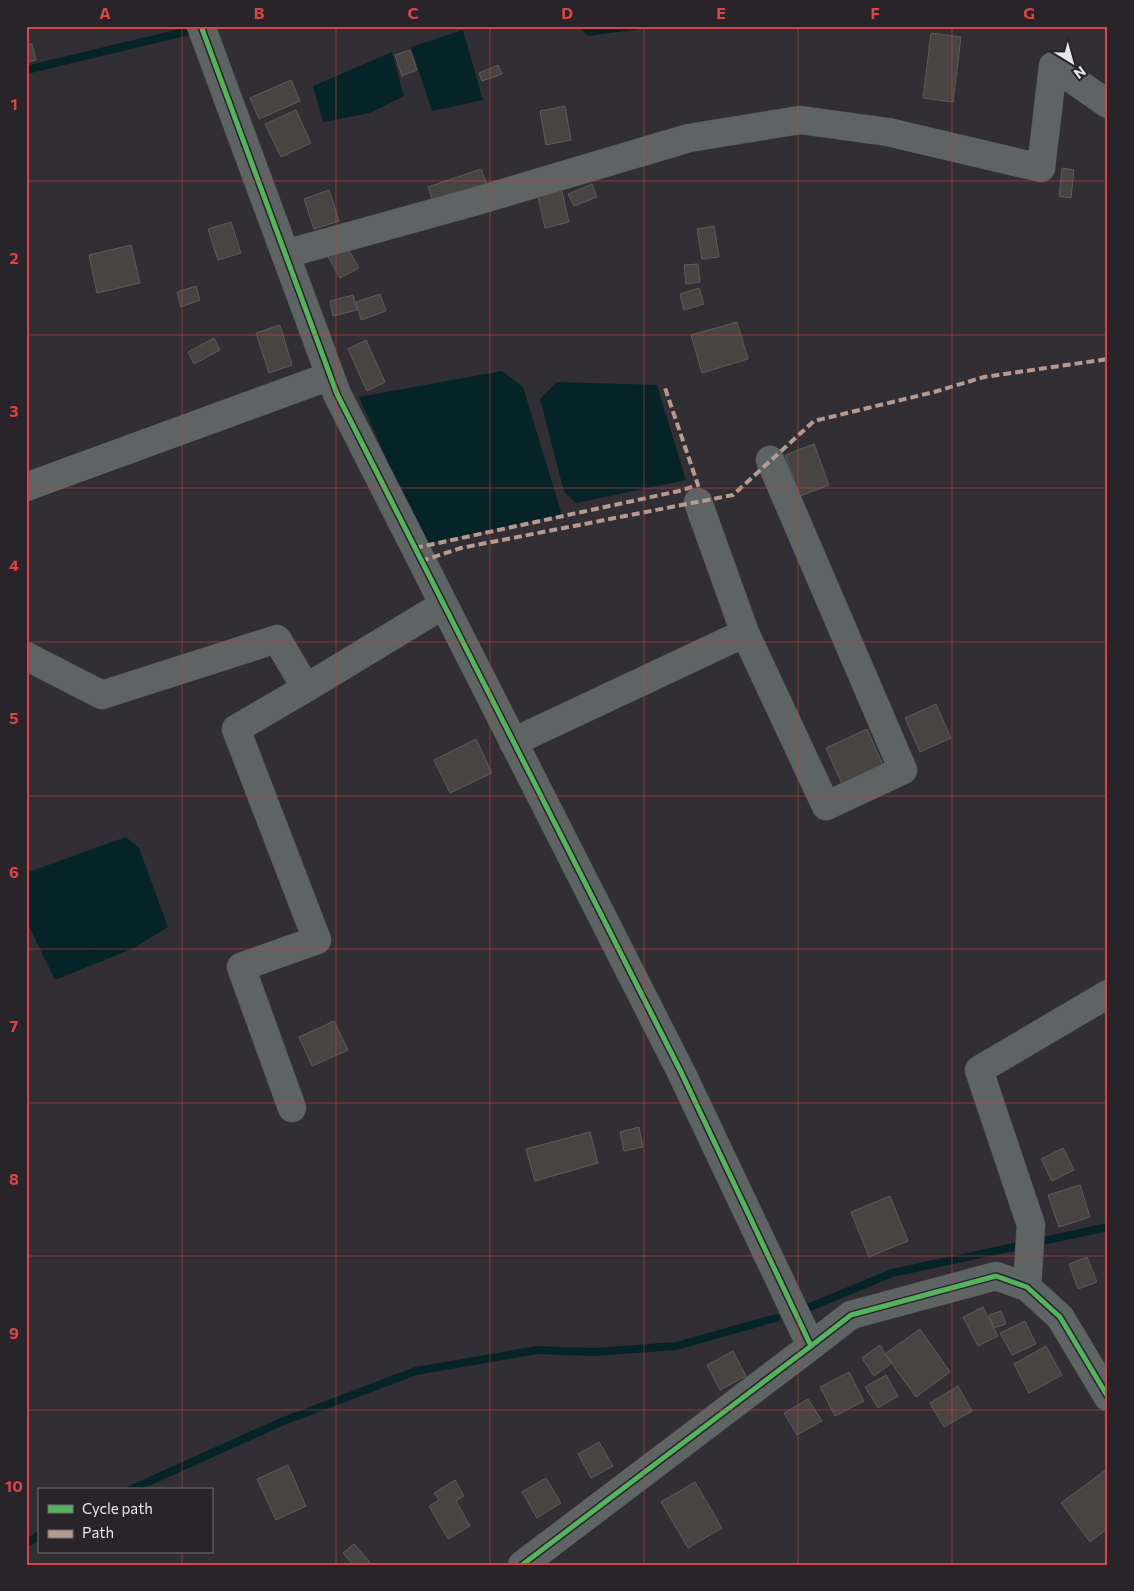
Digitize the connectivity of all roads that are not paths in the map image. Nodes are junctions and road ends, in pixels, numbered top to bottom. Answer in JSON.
{"nodes":[{"id":1,"x":204,"y":33,"type":"edge"},
{"id":2,"x":1108,"y":104,"type":"edge"},
{"id":3,"x":285,"y":254,"type":"junction"},
{"id":4,"x":330,"y":376,"type":"junction"},
{"id":5,"x":770,"y":460,"type":"dead end"},
{"id":6,"x":26,"y":487,"type":"edge"},
{"id":7,"x":698,"y":502,"type":"dead end"},
{"id":8,"x":443,"y":605,"type":"junction"},
{"id":9,"x":745,"y":633,"type":"junction"},
{"id":10,"x":26,"y":656,"type":"edge"},
{"id":11,"x":306,"y":688,"type":"junction"},
{"id":12,"x":513,"y":742,"type":"junction"},
{"id":13,"x":1108,"y":994,"type":"edge"},
{"id":14,"x":292,"y":1108,"type":"dead end"},
{"id":15,"x":1027,"y":1287,"type":"junction"},
{"id":16,"x":811,"y":1346,"type":"junction"},
{"id":17,"x":1108,"y":1397,"type":"edge"},
{"id":18,"x":522,"y":1565,"type":"edge"}],
"edges":[{"from":1,"to":3,"type":"street"},
{"from":2,"to":3,"type":"street"},
{"from":3,"to":4,"type":"street"},
{"from":4,"to":6,"type":"street"},
{"from":4,"to":8,"type":"street"},
{"from":5,"to":9,"type":"street"},
{"from":7,"to":9,"type":"street"},
{"from":8,"to":11,"type":"street"},
{"from":8,"to":12,"type":"street"},
{"from":9,"to":12,"type":"street"},
{"from":10,"to":11,"type":"street"},
{"from":11,"to":14,"type":"street"},
{"from":12,"to":16,"type":"street"},
{"from":13,"to":15,"type":"street"},
{"from":15,"to":16,"type":"street"},
{"from":15,"to":17,"type":"street"},
{"from":16,"to":18,"type":"street"}]}
